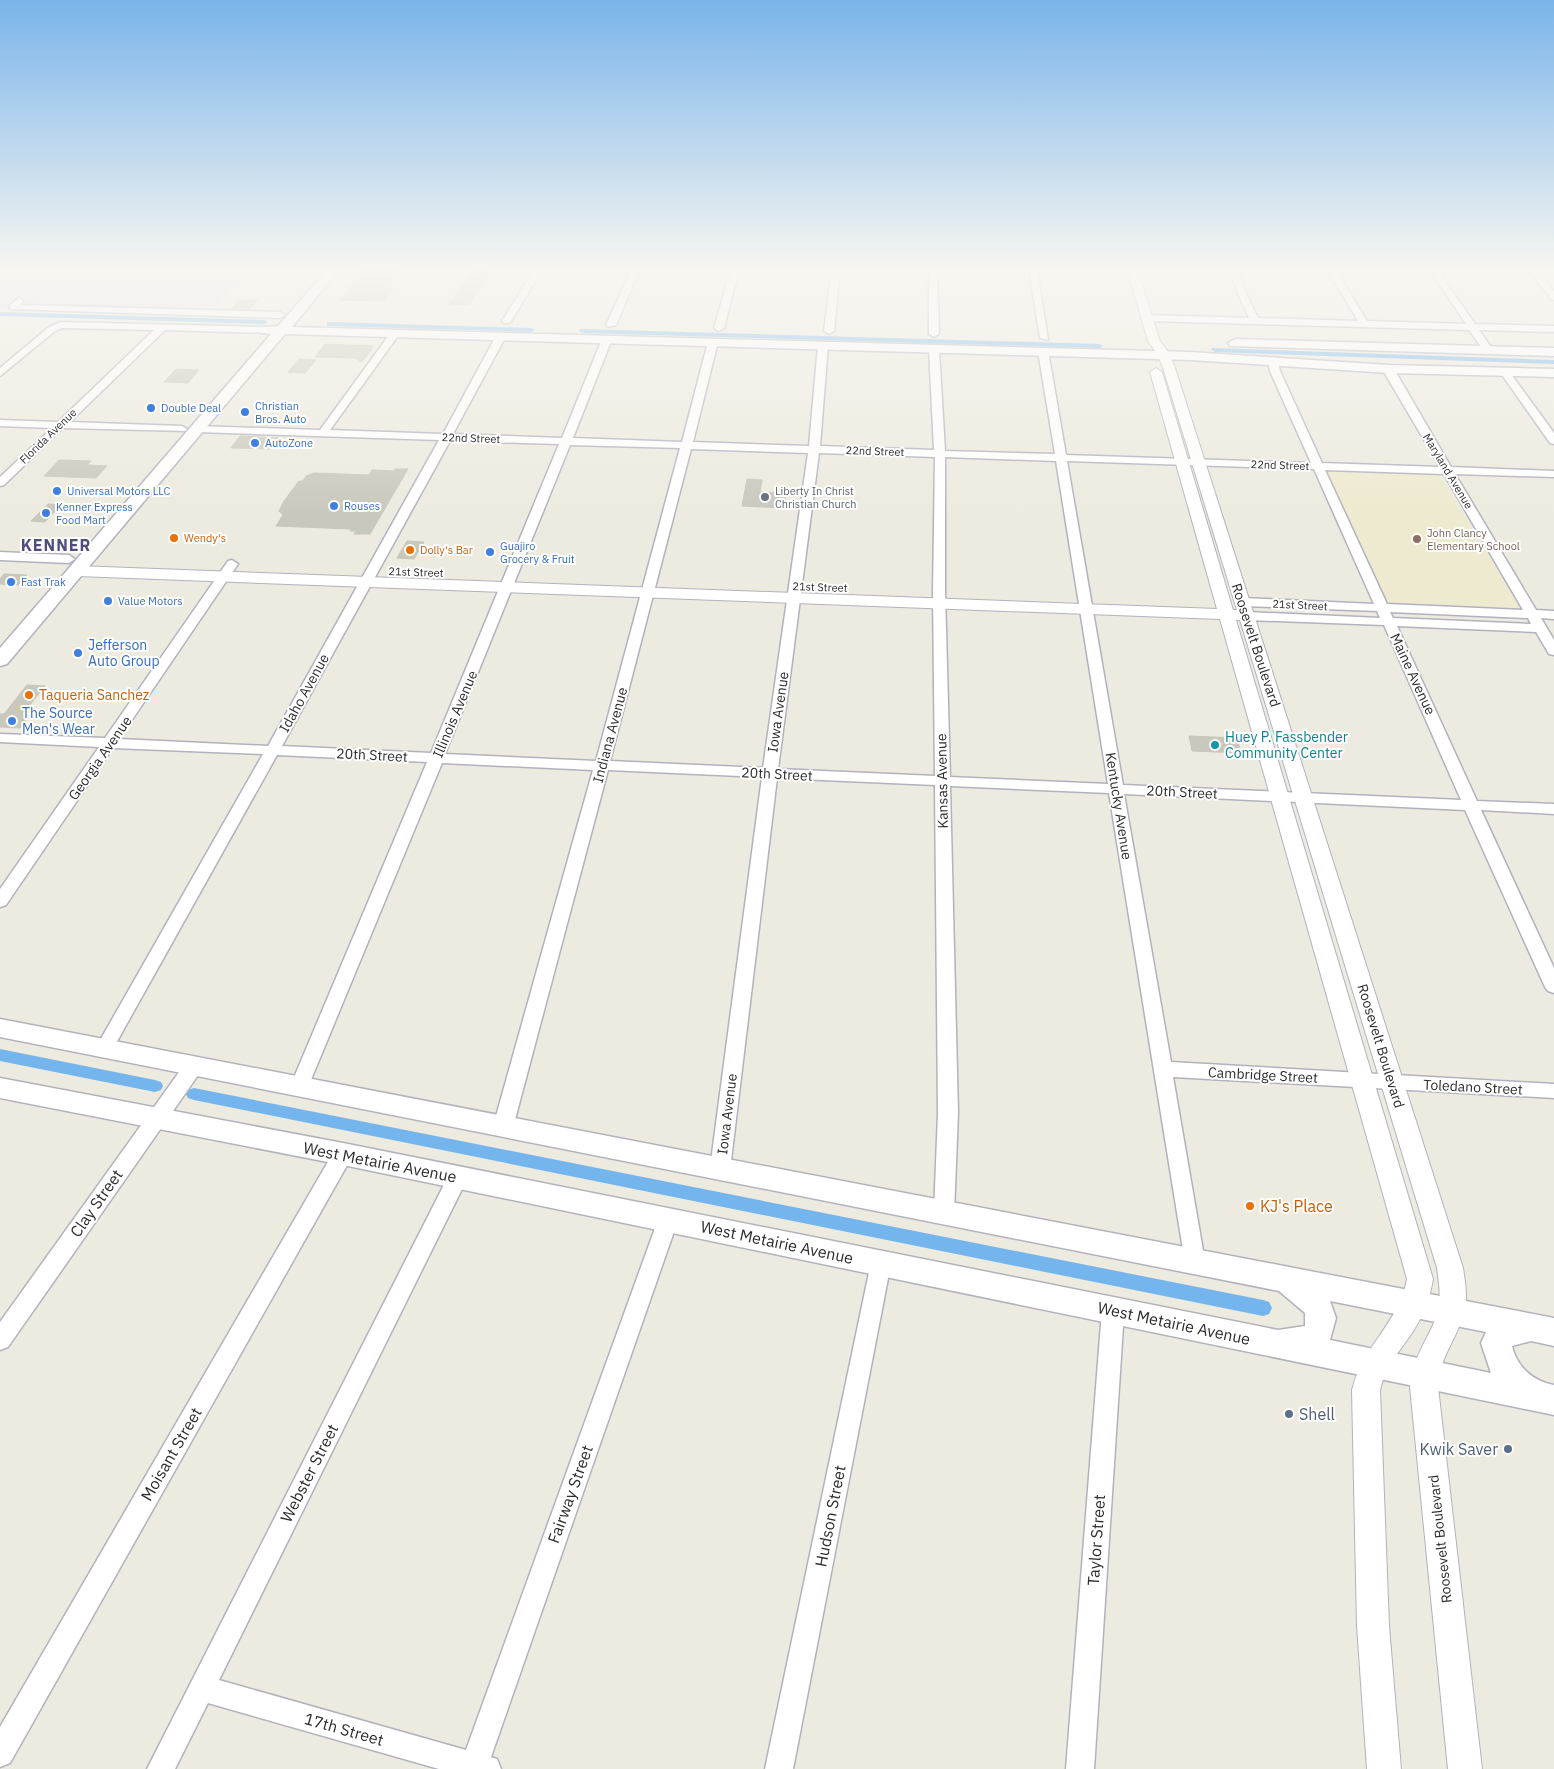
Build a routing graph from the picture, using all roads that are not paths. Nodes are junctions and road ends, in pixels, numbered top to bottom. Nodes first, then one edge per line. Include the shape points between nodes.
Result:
1 (24, 352) edge
2 (136, 352) edge
3 (256, 352) edge
4 (382, 352) edge
5 (498, 352) edge
6 (602, 352) edge
7 (711, 352) edge
8 (822, 352) edge
9 (935, 352) edge
10 (1045, 352) edge
11 (1088, 352) edge
12 (1112, 352) edge
13 (1157, 352) edge
14 (1188, 352) edge
15 (1213, 352) edge
16 (1539, 352) edge
17 (1554, 352) edge
18 (1096, 353) junction
19 (1158, 355) junction
20 (1273, 360) junction
21 (1389, 368) junction
22 (0, 372) edge
23 (1505, 372) junction
24 (1554, 373) edge
25 (0, 423) edge
26 (60, 424) junction
27 (188, 433) junction
28 (323, 434) junction
29 (445, 438) junction
30 (566, 441) junction
31 (1554, 441) edge
32 (687, 445) junction
33 (814, 449) junction
34 (940, 453) junction
35 (1063, 458) junction
36 (1182, 462) junction
37 (1198, 462) junction
38 (1319, 466) junction
39 (1447, 470) junction
40 (1554, 474) edge
41 (0, 483) edge
42 (0, 556) edge
43 (77, 563) junction
44 (228, 570) junction
45 (370, 576) junction
46 (509, 582) junction
47 (650, 587) junction
48 (793, 593) junction
49 (940, 598) junction
50 (1087, 603) junction
51 (1235, 609) junction
52 (1532, 614) junction
53 (1385, 615) junction
54 (1554, 615) edge
55 (1540, 628) junction
56 (0, 638) edge
57 (1554, 651) edge
58 (0, 660) edge
59 (0, 738) edge
60 (111, 742) junction
61 (273, 750) junction
62 (436, 758) junction
63 (602, 766) junction
64 (770, 773) junction
65 (942, 782) junction
66 (1116, 789) junction
67 (1280, 797) junction
68 (1304, 798) junction
69 (1470, 805) junction
70 (1554, 808) edge
71 (0, 901) edge
72 (1554, 987) edge
73 (0, 1028) edge
74 (104, 1049) junction
75 (194, 1066) junction
76 (1164, 1069) junction
77 (1362, 1081) junction
78 (1392, 1082) junction
79 (299, 1087) junction
80 (0, 1088) edge
81 (1554, 1091) edge
82 (156, 1118) junction
83 (503, 1127) junction
84 (343, 1154) junction
85 (720, 1169) junction
86 (458, 1177) junction
87 (944, 1213) junction
88 (668, 1220) junction
89 (1190, 1229) joint
90 (1195, 1262) junction
91 (881, 1264) junction
92 (1274, 1277) junction
93 (1415, 1305) junction
94 (1113, 1311) junction
95 (1451, 1312) junction
96 (1544, 1330) edge
97 (3, 1332) edge
98 (1262, 1341) junction
99 (1376, 1364) junction
100 (1424, 1374) junction
101 (1545, 1399) edge
102 (201, 1688) junction
103 (0, 1753) edge
104 (478, 1768) edge
105 (161, 1769) edge
106 (779, 1769) edge
107 (1080, 1769) edge
108 (1384, 1769) edge
109 (1465, 1769) edge

1 - 22 street
2 - 26 street, Florida Avenue
3 - 27 main road
4 - 28 street
5 - 29 street, Idaho Avenue
6 - 30 street, Illinois Avenue
7 - 32 street, Indiana Avenue
8 - 33 street, Iowa Avenue
9 - 34 street, Kansas Avenue
10 - 35 street, Kentucky Avenue
11 - 18 main road
12 - 18 main road
13 - 19 street, Roosevelt Boulevard
14 - 19 main road
15 - 20 main road
16 - 17 main road
18 - 19 main road
19 - 36 street, Roosevelt Boulevard
19 - 37 street, Roosevelt Boulevard
20 - 21 main road
20 - 38 street, Maine Avenue via 1275,371
21 - 23 main road
21 - 39 street, Maryland Avenue
23 - 24 main road
23 - 31 street
25 - 26 street, 22nd Street
26 - 27 street, 22nd Street
26 - 41 street, Florida Avenue
27 - 28 street, 22nd Street
27 - 43 main road
27 - 43 main road via 85,541 71,568
28 - 29 street, 22nd Street
29 - 30 street, 22nd Street
29 - 45 street, Idaho Avenue
30 - 32 street, 22nd Street
30 - 46 street, Illinois Avenue
32 - 33 street, 22nd Street
32 - 47 street, Indiana Avenue
33 - 34 street, 22nd Street
33 - 48 street, Iowa Avenue
34 - 35 street, 22nd Street
34 - 49 street, Kansas Avenue
35 - 36 street, 22nd Street
35 - 50 street, Kentucky Avenue
36 - 37 street, 22nd Street
36 - 51 street, Roosevelt Boulevard
37 - 38 street, 22nd Street
37 - 51 street, Roosevelt Boulevard
38 - 39 street, 22nd Street
38 - 53 street, Maine Avenue
39 - 40 street, 22nd Street
39 - 52 street, Maryland Avenue
42 - 43 street, 21st Street
43 - 44 street, 21st Street
43 - 56 main road
43 - 58 main road
44 - 45 street, 21st Street
44 - 60 street, Georgia Avenue
45 - 46 street, 21st Street
45 - 61 street, Idaho Avenue
46 - 47 street, 21st Street
46 - 62 street, Illinois Avenue
47 - 48 street, 21st Street
47 - 63 street, Indiana Avenue
48 - 49 street, 21st Street
48 - 64 street, Iowa Avenue
49 - 50 street, 21st Street
49 - 65 street, Kansas Avenue
50 - 51 street, 21st Street
50 - 66 street, Kentucky Avenue
51 - 53 street, 21st Street
51 - 67 street, Roosevelt Boulevard
51 - 68 street, Roosevelt Boulevard
52 - 53 street, 21st Street
52 - 54 street, 21st Street
52 - 55 street, Maryland Avenue
53 - 55 street, 21st Street
53 - 69 street, Maine Avenue
55 - 57 street, Maryland Avenue
59 - 60 street, 20th Street
60 - 61 street, 20th Street
60 - 71 street, Georgia Avenue
61 - 62 street, 20th Street
61 - 74 street, Idaho Avenue
62 - 63 street, 20th Street
62 - 79 street, Illinois Avenue
63 - 64 street, 20th Street
63 - 83 street, Indiana Avenue
64 - 65 street, 20th Street
64 - 85 street, Iowa Avenue
65 - 66 street, 20th Street
65 - 87 street, Kansas Avenue via 948,1113
66 - 67 street, 20th Street
66 - 76 street, Kentucky Avenue
67 - 68 street, 20th Street
67 - 77 street, Roosevelt Boulevard
68 - 69 street, 20th Street
68 - 78 street, Roosevelt Boulevard
69 - 70 street, 20th Street
69 - 72 street, Maine Avenue
73 - 74 main road
74 - 75 main road
75 - 79 main road
75 - 82 street, Clay Street
76 - 77 street, Cambridge Street
76 - 89 street, Kentucky Avenue
77 - 78 street, Toledano Street
77 - 93 street, Roosevelt Boulevard via 1418,1268 1420,1286
78 - 81 street, Toledano Street
78 - 95 street, Roosevelt Boulevard via 1450,1268
79 - 83 main road
80 - 82 main road, West Metairie Avenue
82 - 84 main road, West Metairie Avenue
82 - 97 street, Clay Street
83 - 85 main road
84 - 86 main road, West Metairie Avenue
84 - 103 street, Moisant Street
85 - 87 main road
86 - 88 main road, West Metairie Avenue
86 - 102 street, Webster Street
87 - 90 main road
88 - 91 main road, West Metairie Avenue
88 - 104 street, Fairway Street
89 - 90 street, Kentucky Avenue
90 - 92 main road
91 - 94 main road, West Metairie Avenue
91 - 106 street, Hudson Street
92 - 93 main road
92 - 98 main road via 1314,1299 1322,1314 1322,1325 1317,1335 1302,1341
93 - 95 main road
93 - 99 street, Roosevelt Boulevard
94 - 98 main road, West Metairie Avenue
94 - 107 street, Taylor Street
95 - 96 main road
95 - 100 street, Roosevelt Boulevard
96 - 101 main road via 1505,1332 1496,1343 1499,1362 1510,1379
98 - 99 main road, West Metairie Avenue
99 - 100 main road, West Metairie Avenue
99 - 108 street, Roosevelt Boulevard via 1367,1381 1366,1407 1373,1626
100 - 101 main road, West Metairie Avenue
100 - 109 street, Roosevelt Boulevard
102 - 104 street, 17th Street
102 - 105 street, Webster Street

